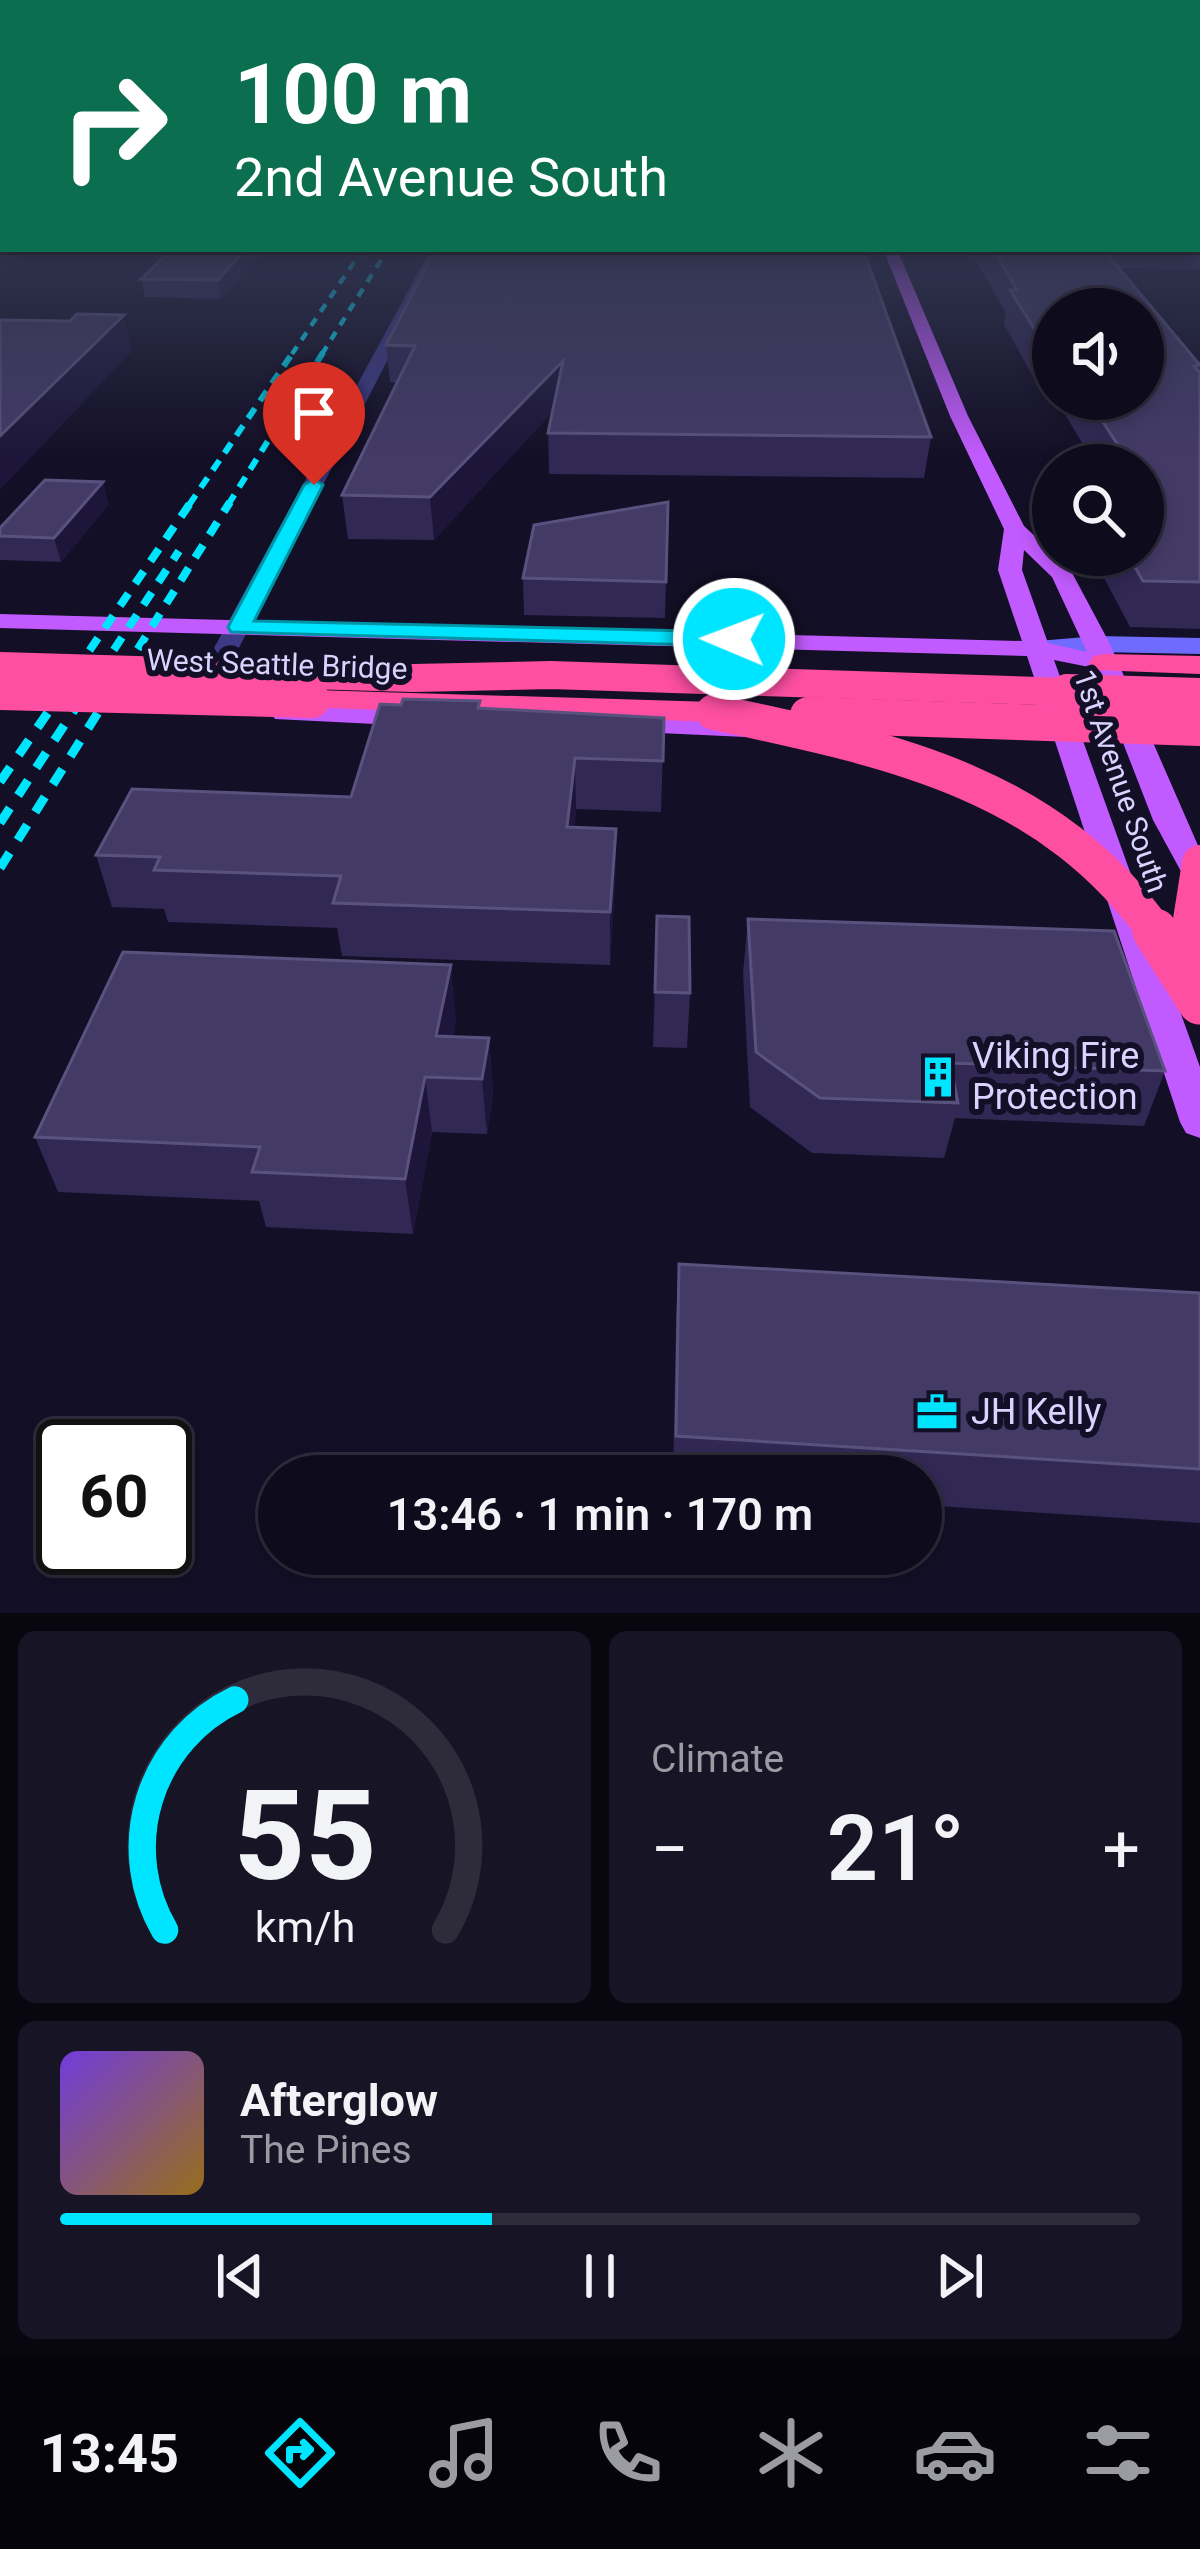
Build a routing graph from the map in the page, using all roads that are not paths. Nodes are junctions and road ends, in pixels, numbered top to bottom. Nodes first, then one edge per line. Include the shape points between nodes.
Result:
1 (407, 307) edge
2 (914, 307) edge
3 (1015, 529) junction
4 (0, 621) edge
5 (239, 627) junction
6 (1200, 646) edge
7 (1038, 649) junction
8 (0, 650) edge
9 (1101, 653) junction
10 (1200, 665) edge
11 (0, 666) edge
12 (551, 675) junction
13 (0, 692) edge
14 (1200, 695) edge
15 (0, 705) edge
16 (193, 710) junction
17 (714, 712) junction
18 (1200, 728) edge
19 (1070, 739) junction
20 (1136, 741) junction
21 (1200, 743) edge
22 (1200, 863) edge
23 (1200, 879) edge
24 (1200, 958) edge
25 (1200, 1002) edge
26 (1200, 1122) edge

1 - 5 street
2 - 3 main road, 1st Avenue South
3 - 7 main road, 1st Avenue South via 1010,570
3 - 9 main road, 1st Avenue South via 1062,574
4 - 5 main road
5 - 7 main road
5 - 16 street
6 - 9 main road
7 - 9 main road
7 - 19 main road, 1st Avenue South
8 - 12 highway, bridge via 420,663
9 - 10 highway
9 - 20 main road, 1st Avenue South
11 - 12 highway, West Seattle Bridge, bridge
12 - 14 highway, West Seattle Bridge, bridge
13 - 17 highway, West Seattle Bridge, bridge
15 - 16 main road
16 - 19 main road
17 - 18 highway, West Seattle Bridge, bridge
17 - 25 highway, bridge via 920,760 1032,810 1137,903
19 - 20 main road
19 - 26 main road, 1st Avenue South
20 - 21 main road
20 - 23 main road, 1st Avenue South
22 - 24 highway, bridge via 1192,920

